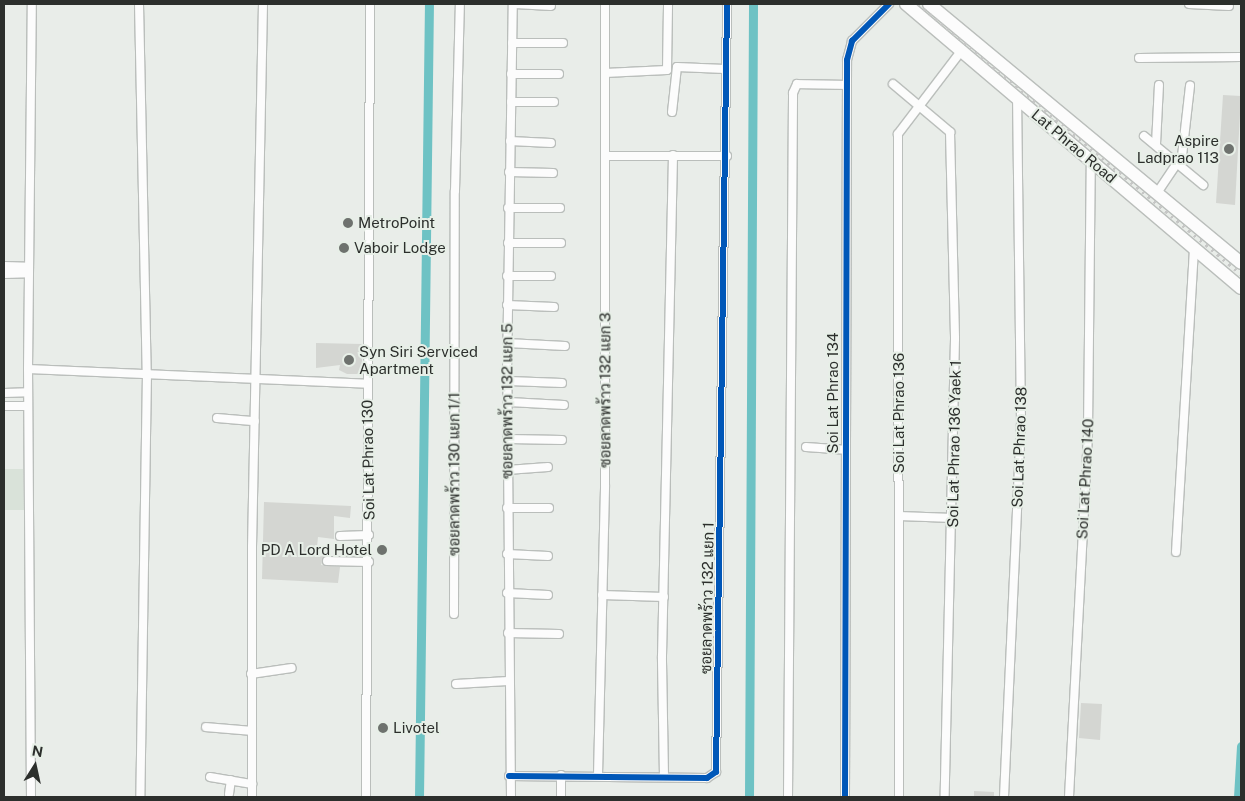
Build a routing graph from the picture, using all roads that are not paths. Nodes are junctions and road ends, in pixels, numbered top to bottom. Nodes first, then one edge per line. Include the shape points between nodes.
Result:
1 (32, 4) edge
2 (139, 4) edge
3 (263, 4) edge
4 (370, 4) edge
5 (460, 4) edge
6 (514, 4) edge
7 (605, 4) edge
8 (668, 4) edge
9 (727, 4) edge
10 (888, 4) edge
11 (906, 4) edge
12 (929, 4) edge
13 (1190, 4) edge
14 (551, 6) dead end
15 (1230, 6) dead end
16 (562, 42) dead end
17 (512, 43) junction
18 (962, 50) junction
19 (1241, 57) edge
20 (1139, 58) dead end
21 (725, 68) junction
22 (605, 73) junction
23 (511, 74) junction
24 (559, 74) dead end
25 (893, 84) dead end
26 (846, 85) junction
27 (1159, 85) dead end
28 (1190, 86) dead end
29 (1017, 97) junction
30 (511, 102) junction
31 (554, 102) dead end
32 (918, 104) junction
33 (672, 112) dead end
34 (1144, 136) dead end
35 (510, 141) junction
36 (551, 143) dead end
37 (1156, 144) junction
38 (673, 155) junction
39 (605, 156) junction
40 (727, 156) junction
41 (1090, 160) junction
42 (1180, 164) junction
43 (510, 172) junction
44 (552, 173) dead end
45 (1203, 185) dead end
46 (1157, 193) junction
47 (508, 208) junction
48 (560, 208) dead end
49 (508, 243) junction
50 (561, 243) dead end
51 (1194, 248) junction
52 (1241, 263) edge
53 (4, 266) edge
54 (29, 270) junction
55 (4, 274) edge
56 (507, 276) junction
57 (551, 276) dead end
58 (1241, 288) edge
59 (507, 306) junction
60 (554, 307) dead end
61 (507, 343) junction
62 (565, 346) dead end
63 (28, 369) junction
64 (146, 373) junction
65 (256, 377) junction
66 (507, 381) junction
67 (562, 383) dead end
68 (368, 384) junction
69 (28, 392) junction
70 (4, 393) edge
71 (507, 402) junction
72 (564, 405) dead end
73 (4, 406) edge
74 (28, 406) junction
75 (217, 418) dead end
76 (255, 421) junction
77 (507, 439) junction
78 (562, 440) dead end
79 (806, 447) dead end
80 (845, 450) junction
81 (548, 467) dead end
82 (507, 470) junction
83 (507, 508) junction
84 (550, 508) dead end
85 (899, 516) junction
86 (953, 518) junction
87 (369, 535) junction
88 (340, 536) dead end
89 (1176, 552) dead end
90 (507, 554) junction
91 (548, 556) dead end
92 (327, 561) dead end
93 (369, 562) junction
94 (507, 593) junction
95 (548, 594) dead end
96 (602, 595) junction
97 (664, 597) junction
98 (454, 614) dead end
99 (508, 633) junction
100 (559, 634) dead end
101 (292, 668) dead end
102 (252, 674) junction
103 (508, 681) junction
104 (456, 684) dead end
105 (206, 727) dead end
106 (252, 731) junction
107 (561, 775) junction
108 (598, 775) junction
109 (509, 776) junction
110 (664, 776) junction
111 (210, 777) dead end
112 (231, 780) junction
113 (252, 784) junction
114 (229, 794) dead end
115 (31, 797) edge
116 (140, 797) edge
117 (252, 797) edge
118 (366, 797) edge
119 (511, 797) edge
120 (561, 797) edge
121 (788, 797) edge
122 (844, 797) edge
123 (899, 797) edge
124 (945, 797) edge
125 (1004, 797) edge
126 (1069, 797) edge

1 - 54 street
2 - 64 street
3 - 65 street
4 - 68 street, Soi Lat Phrao 130 via 371,334
5 - 98 street, ซอยลาดพร้าว 130 แยก 1/1 via 455,201
6 - 14 street
6 - 17 street, ซอยลาดพร้าว 132 แยก 5
7 - 22 street, ซอยลาดพร้าว 132 แยก 3
8 - 22 street via 667,70
9 - 21 street, ซอยลาดพร้าว 132 แยก 1
10 - 26 street, Soi Lat Phrao 134 via 852,41
11 - 18 main road, Lat Phrao Road
12 - 46 main road, Lat Phrao Road
13 - 15 street
16 - 17 street
17 - 23 street, ซอยลาดพร้าว 132 แยก 5
18 - 29 main road, Lat Phrao Road
18 - 32 street, Soi Lat Phrao 136
19 - 20 street
21 - 33 street via 677,67
21 - 40 street, ซอยลาดพร้าว 132 แยก 1
22 - 39 street, ซอยลาดพร้าว 132 แยก 3
23 - 24 street
23 - 30 street, ซอยลาดพร้าว 132 แยก 5
25 - 32 street, Soi Lat Phrao 136 Yaek 1
26 - 80 street, Soi Lat Phrao 134
26 - 121 street via 797,84 792,93
27 - 37 street
28 - 42 street
29 - 41 main road, Lat Phrao Road
29 - 125 street, Soi Lat Phrao 138 via 1021,421
30 - 31 street
30 - 35 street, ซอยลาดพร้าว 132 แยก 5
32 - 85 street, Soi Lat Phrao 136 via 898,134
32 - 86 street, Soi Lat Phrao 136 Yaek 1 via 950,132 955,338
34 - 37 street
35 - 36 street
35 - 43 street, ซอยลาดพร้าว 132 แยก 5
37 - 42 street
38 - 39 street
38 - 40 street
38 - 97 street
39 - 96 street, ซอยลาดพร้าว 132 แยก 3
40 - 110 street, ซอยลาดพร้าว 132 แยก 1 via 716,772 707,778
41 - 51 main road, Lat Phrao Road
41 - 126 street, Soi Lat Phrao 140 via 1088,430
42 - 45 street
42 - 46 street
43 - 44 street
43 - 47 street, ซอยลาดพร้าว 132 แยก 5
46 - 52 main road, Lat Phrao Road
47 - 48 street
47 - 49 street, ซอยลาดพร้าว 132 แยก 5
49 - 50 street
49 - 56 street, ซอยลาดพร้าว 132 แยก 5
51 - 58 main road, Lat Phrao Road
51 - 89 street
53 - 54 street
54 - 55 street
54 - 63 street
56 - 57 street
56 - 59 street, ซอยลาดพร้าว 132 แยก 5
59 - 60 street
59 - 61 street, ซอยลาดพร้าว 132 แยก 5
61 - 62 street
61 - 66 street, ซอยลาดพร้าว 132 แยก 5
63 - 64 street
63 - 69 street
64 - 65 street
64 - 116 street
65 - 68 street
65 - 76 street
66 - 67 street
66 - 71 street, ซอยลาดพร้าว 132 แยก 5
68 - 87 street, Soi Lat Phrao 130
69 - 70 street
69 - 74 street
71 - 72 street
71 - 77 street, ซอยลาดพร้าว 132 แยก 5
73 - 74 street
74 - 115 street
75 - 76 street
76 - 102 street
77 - 78 street
77 - 82 street, ซอยลาดพร้าว 132 แยก 5
79 - 80 street
80 - 122 street, Soi Lat Phrao 134
81 - 82 street
82 - 83 street, ซอยลาดพร้าว 132 แยก 5
83 - 84 street
83 - 90 street, ซอยลาดพร้าว 132 แยก 5
85 - 86 street
85 - 123 street, Soi Lat Phrao 136
86 - 124 street, Soi Lat Phrao 136 Yaek 1
87 - 88 street
87 - 93 street, Soi Lat Phrao 130
90 - 91 street
90 - 94 street, ซอยลาดพร้าว 132 แยก 5
92 - 93 street
93 - 118 street, Soi Lat Phrao 130
94 - 95 street
94 - 99 street, ซอยลาดพร้าว 132 แยก 5
96 - 97 street
96 - 108 street, ซอยลาดพร้าว 132 แยก 3
97 - 110 street
99 - 100 street
99 - 103 street, ซอยลาดพร้าว 132 แยก 5
101 - 102 street
102 - 106 street
103 - 104 street
103 - 109 street, ซอยลาดพร้าว 132 แยก 5
105 - 106 street
106 - 113 street
107 - 108 street
107 - 109 street
107 - 120 street
108 - 110 street
109 - 119 street, ซอยลาดพร้าว 132 แยก 5
111 - 112 street
112 - 113 street
112 - 114 street
113 - 117 street

